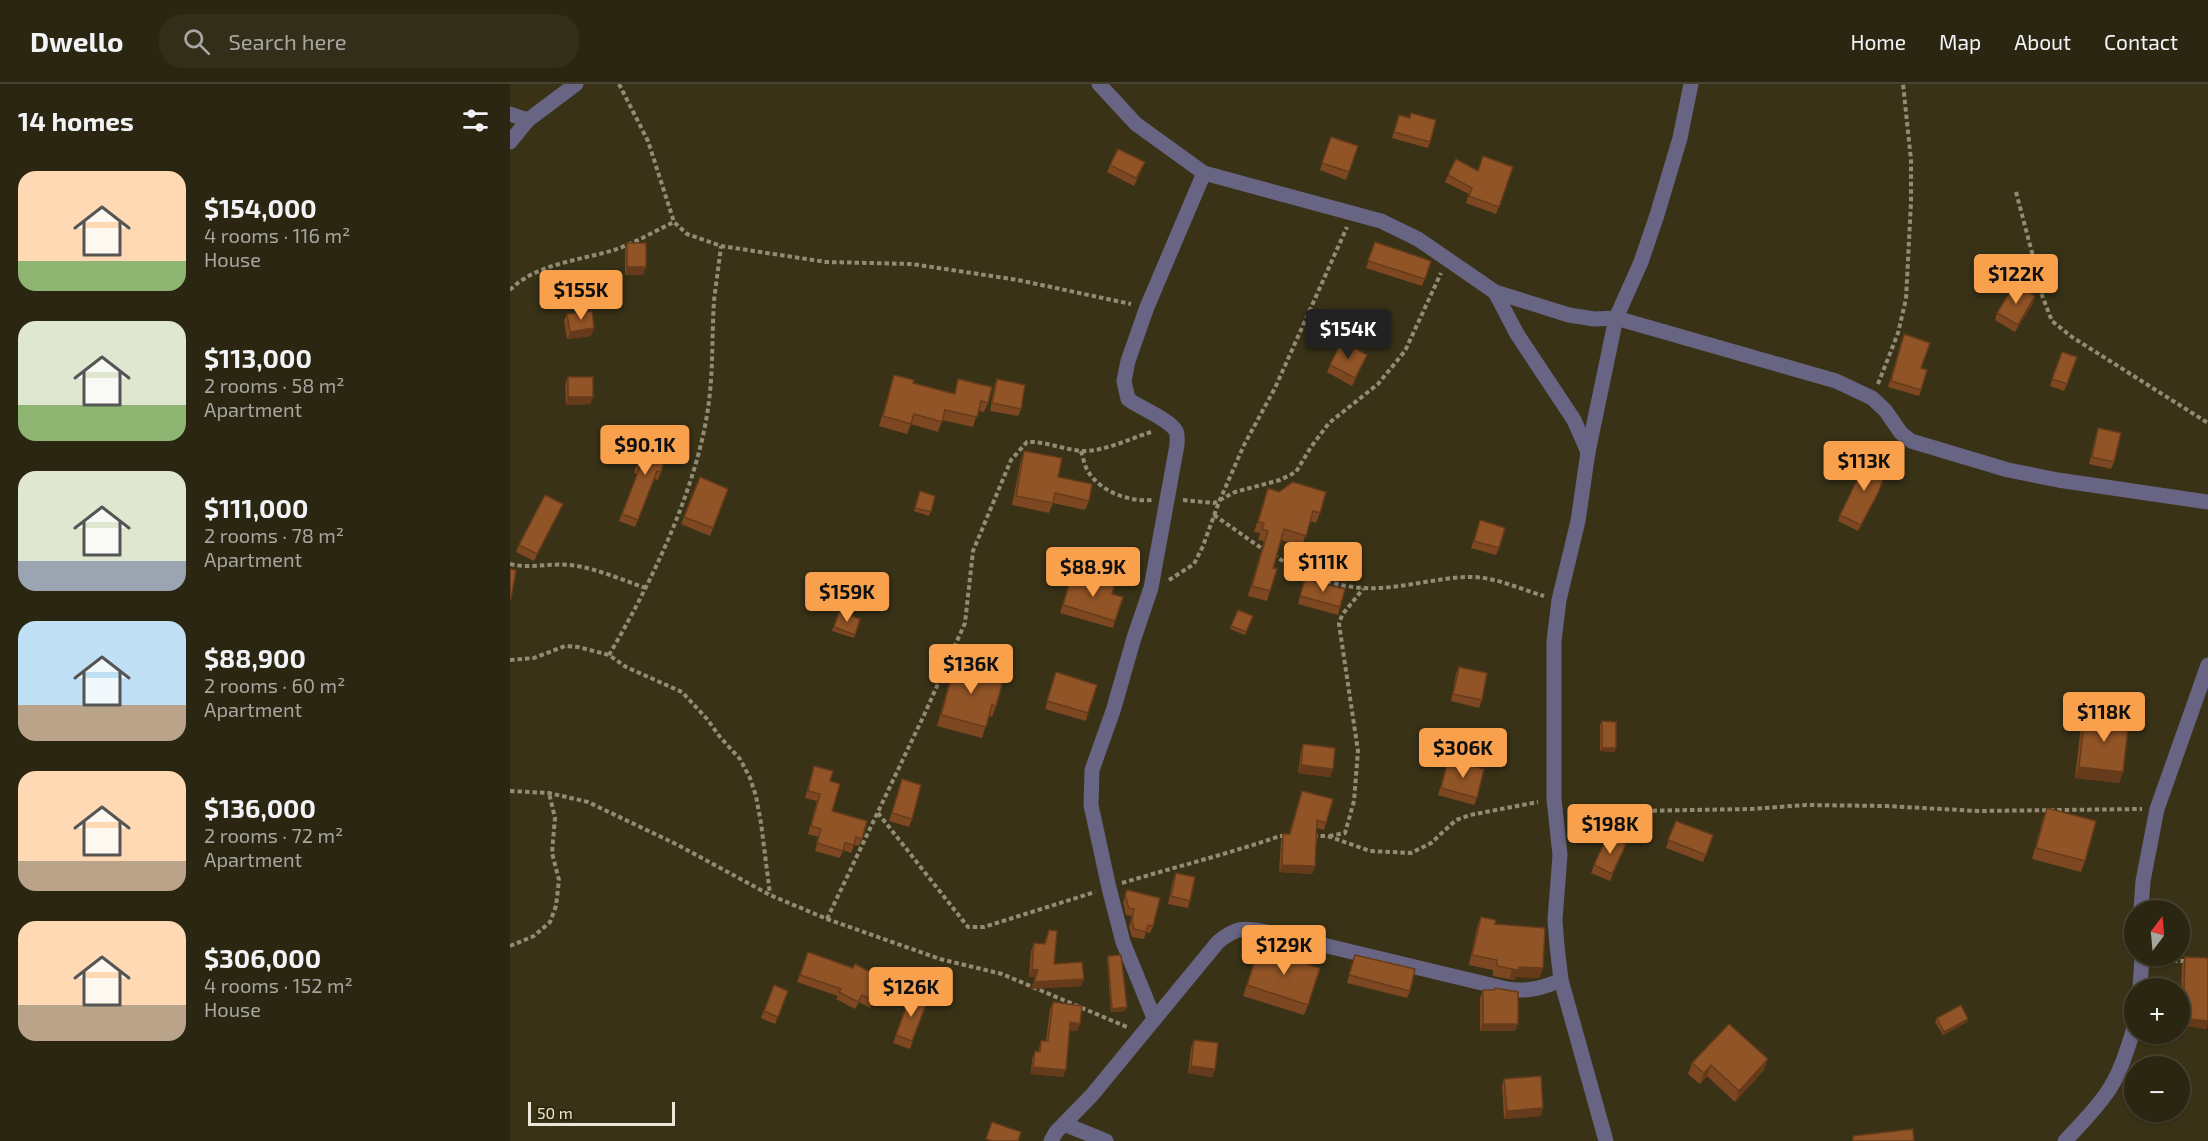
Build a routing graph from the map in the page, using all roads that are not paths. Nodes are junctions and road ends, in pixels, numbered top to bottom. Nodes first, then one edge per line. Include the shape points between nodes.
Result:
1 (576, 84) edge
2 (1099, 84) edge
3 (1690, 84) edge
4 (510, 114) edge
5 (528, 120) junction
6 (510, 142) edge
7 (1204, 173) junction
8 (1495, 292) junction
9 (1616, 318) junction
10 (1588, 452) junction
11 (2208, 502) edge
12 (2208, 665) edge
13 (2142, 900) edge
14 (1561, 980) junction
15 (1154, 1018) junction
16 (2129, 1044) edge
17 (1064, 1124) junction
18 (1051, 1141) edge
19 (1107, 1141) edge
20 (1606, 1141) edge
21 (2066, 1141) edge

1 - 5 street
2 - 7 street via 1136,124
3 - 9 street via 1680,138 1657,216
4 - 5 street
5 - 6 street
7 - 8 street via 1381,221
7 - 15 street via 1147,307 1124,381 1128,399 1171,424 1177,433 1177,445 1151,588 1092,770 1091,805 1108,888
8 - 9 street via 1569,315
8 - 10 street via 1517,334 1574,420
9 - 10 street
9 - 11 street via 1836,381 1872,398 1911,441 2008,470
10 - 14 street via 1554,641 1555,806 1560,855 1555,920
12 - 13 street via 2157,809
14 - 15 street via 1539,989 1519,991 1244,929 1232,931 1218,942
14 - 20 street
15 - 17 street
16 - 21 street via 2108,1092
17 - 18 street
17 - 19 street

